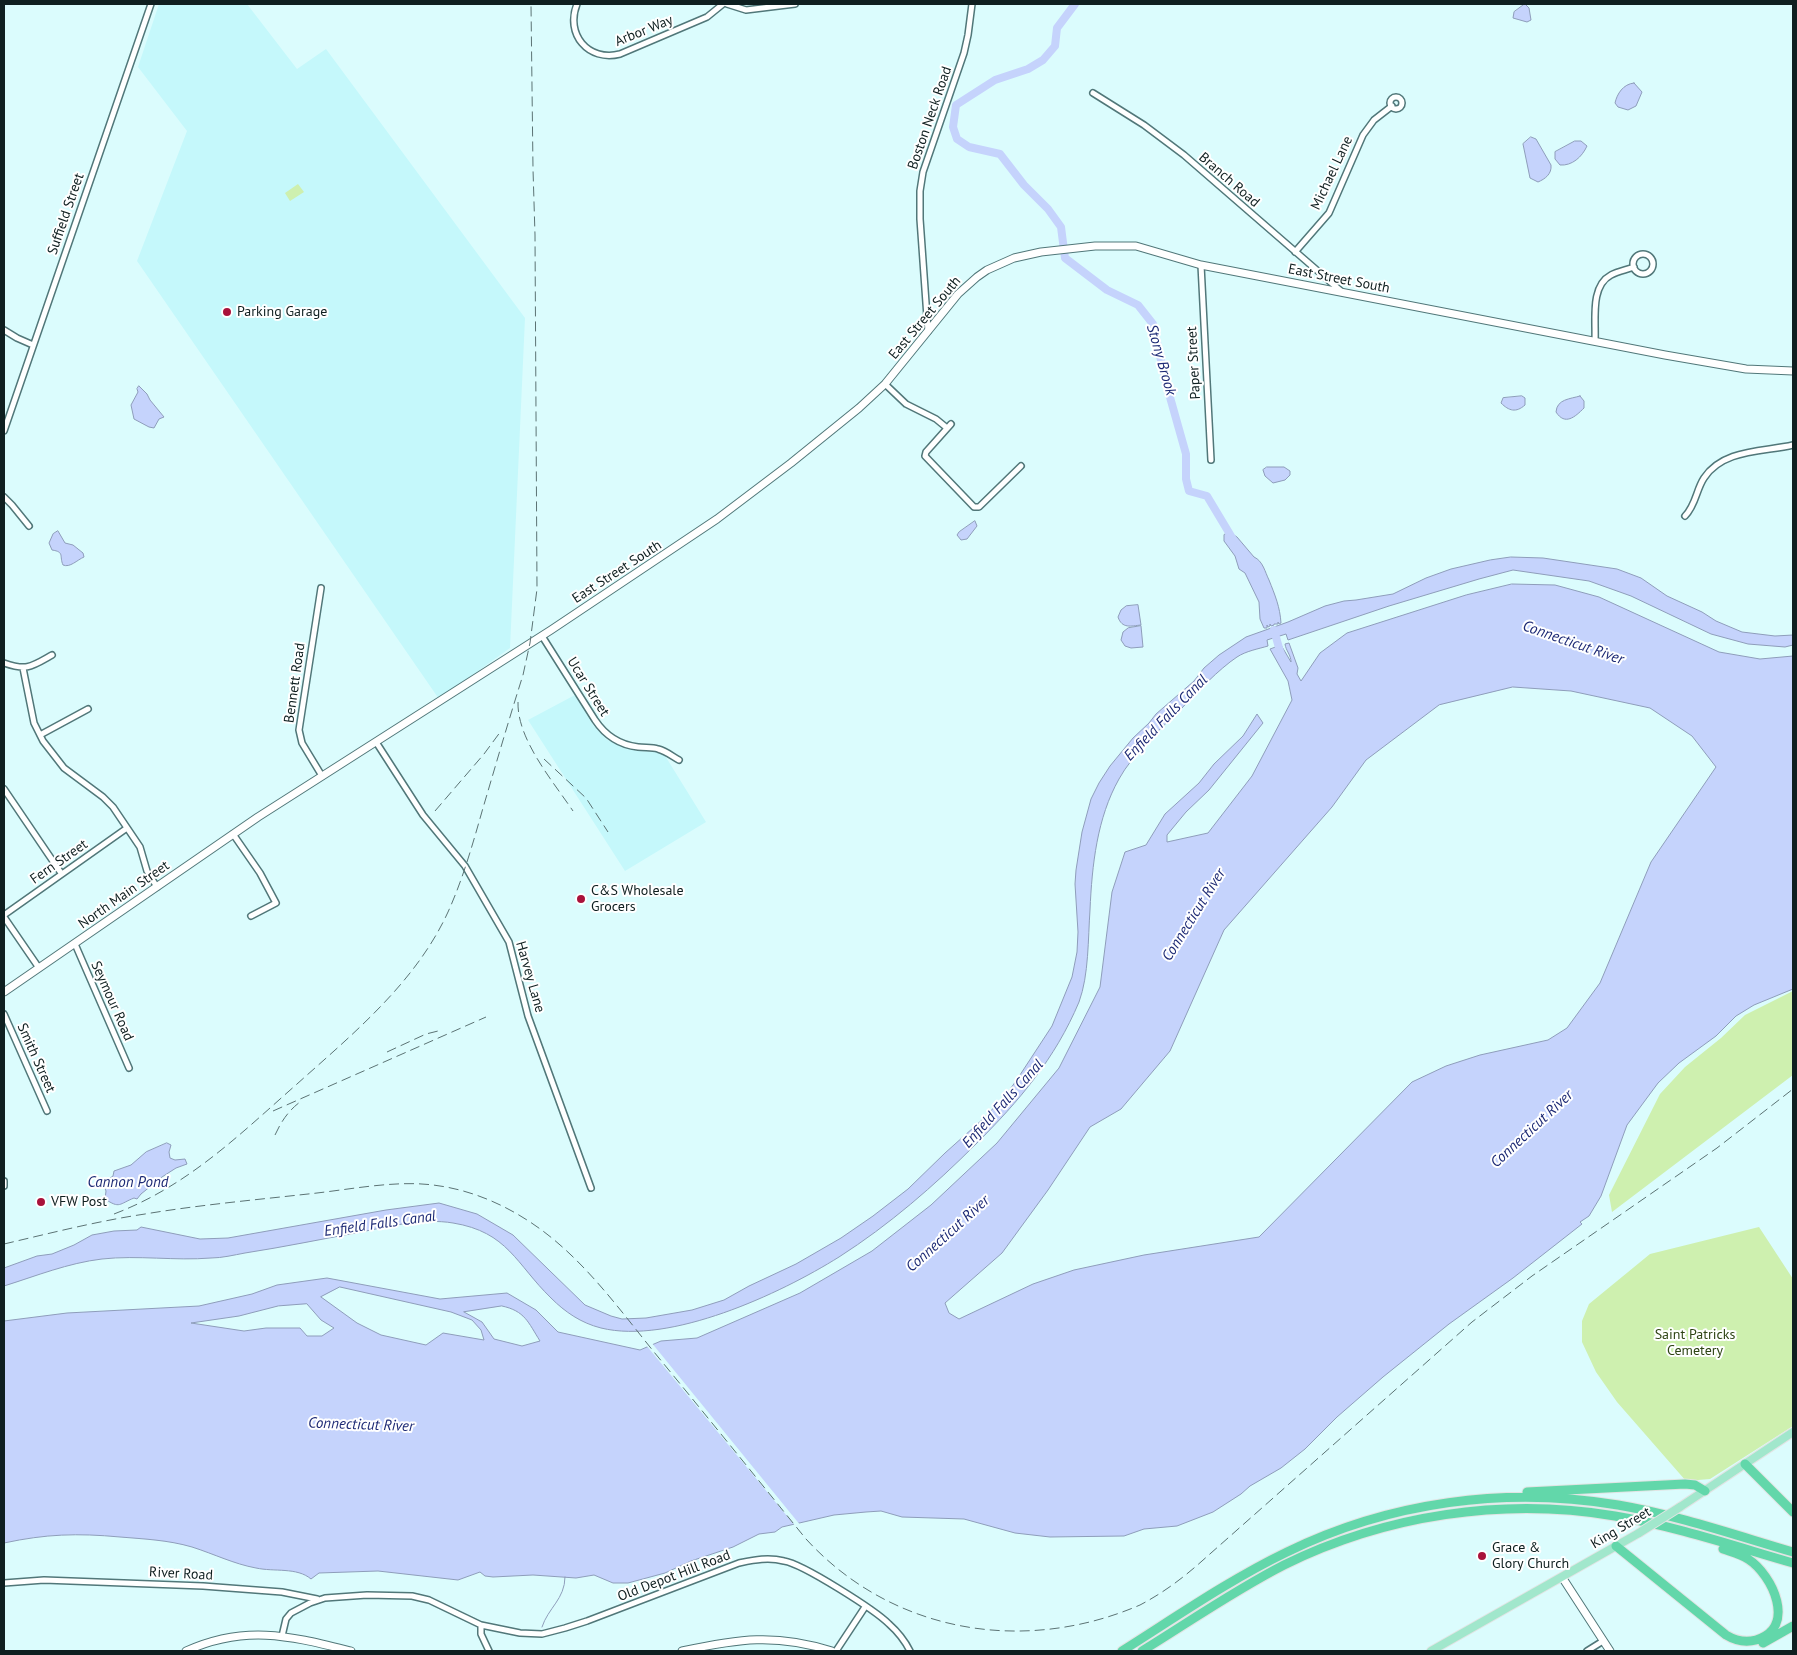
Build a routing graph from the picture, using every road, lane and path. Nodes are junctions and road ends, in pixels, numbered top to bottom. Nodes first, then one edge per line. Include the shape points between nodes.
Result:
1 (151, 4) edge
2 (577, 4) edge
3 (723, 4) edge
4 (727, 4) edge
5 (796, 4) edge
6 (972, 4) edge
7 (1093, 93) dead end
8 (1392, 106) dead end
9 (1295, 252) junction
10 (1201, 264) junction
11 (1634, 267) junction
12 (1344, 293) junction
13 (4, 330) edge
14 (928, 331) junction
15 (1595, 340) junction
16 (33, 345) junction
17 (1793, 371) edge
18 (885, 384) junction
19 (4, 431) edge
20 (1793, 445) edge
21 (1211, 460) dead end
22 (1022, 466) dead end
23 (4, 497) edge
24 (1685, 516) dead end
25 (28, 526) dead end
26 (321, 588) dead end
27 (542, 636) junction
28 (52, 655) dead end
29 (4, 663) edge
30 (23, 668) junction
31 (88, 709) dead end
32 (40, 735) junction
33 (376, 742) junction
34 (679, 760) dead end
35 (322, 776) junction
36 (4, 789) edge
37 (258, 817) joint
38 (127, 828) junction
39 (234, 834) junction
40 (61, 873) junction
41 (157, 887) junction
42 (4, 916) edge
43 (251, 916) dead end
44 (75, 944) junction
45 (39, 968) junction
46 (4, 992) edge
47 (4, 1014) edge
48 (129, 1068) dead end
49 (47, 1111) dead end
50 (4, 1181) edge
51 (4, 1186) edge
52 (591, 1188) dead end
53 (1793, 1432) edge
54 (1745, 1464) junction
55 (1705, 1491) junction
56 (1504, 1498) junction
57 (1793, 1512) edge
58 (1680, 1531) junction
59 (1616, 1546) junction
60 (1793, 1552) edge
61 (1793, 1563) edge
62 (1562, 1577) junction
63 (4, 1583) edge
64 (317, 1599) junction
65 (866, 1607) junction
66 (481, 1626) junction
67 (1793, 1626) edge
68 (282, 1636) junction
69 (1603, 1641) junction
70 (186, 1651) edge
71 (351, 1651) edge
72 (489, 1651) edge
73 (682, 1651) edge
74 (832, 1651) edge
75 (836, 1651) edge
76 (910, 1651) edge
77 (1122, 1651) edge
78 (1142, 1651) edge
79 (1431, 1651) edge
80 (1587, 1651) edge
81 (1610, 1651) edge

1 - 16 street, Suffield Street
2 - 3 street, Arbor Way via 573,24 580,41 592,51 612,56 707,18
4 - 5 street via 746,10
6 - 14 street, Boston Neck Road via 964,53 921,181 920,220
7 - 9 street, Branch Road via 1184,155
8 - 9 street, Michael Lane via 1362,135 1329,213
9 - 12 street, Branch Road
10 - 12 main road, East Street South
10 - 14 main road, East Street South via 1136,246 1095,246 1014,258 977,277 958,294
10 - 21 street, Paper Street
11 - 11 street via 1637,272 1646,274 1653,268 1653,262 1650,256 1641,254 1635,259
11 - 15 street via 1611,275 1600,285 1596,301
12 - 15 main road, East Street South
13 - 16 street
14 - 18 main road, East Street South
15 - 17 main road, East Street South via 1746,369
16 - 19 street, Suffield Street
18 - 22 street via 907,405 949,426 925,453 926,457 975,508
18 - 27 main road, East Street South via 791,463 717,519
20 - 24 street via 1738,455 1718,464 1703,480 1693,506
23 - 25 street
26 - 35 street, Bennett Road via 299,730 302,743
27 - 33 main road, East Street South
27 - 34 street, Ucar Street via 604,732 623,744 656,748
28 - 30 street
29 - 30 street
30 - 32 street via 34,722
31 - 32 street
32 - 38 street via 62,766 106,800
33 - 35 main road, East Street South
33 - 52 street, Harvey Lane via 420,810 465,866 509,942 528,1016
35 - 37 main road, East Street South
36 - 40 street
37 - 39 main road, North Main Street
38 - 40 street, Fern Street
38 - 41 street via 142,850 147,871
39 - 41 main road, North Main Street
39 - 43 street via 276,903
40 - 42 street, Fern Street
41 - 44 main road, North Main Street
42 - 45 street
44 - 45 main road, North Main Street
44 - 48 street, Seymour Road
45 - 46 main road, North Main Street
47 - 49 street, Smith Street
50 - 51 street
53 - 54 main road, King Street
54 - 55 main road, King Street
54 - 57 highway
55 - 56 highway via 1695,1485 1682,1484 1521,1492
55 - 59 main road, King Street, bridge
56 - 60 highway via 1561,1499 1620,1506
56 - 77 highway via 1409,1510 1321,1537 1251,1571
58 - 59 highway via 1745,1558 1764,1574 1775,1592 1778,1607 1776,1621 1768,1634 1748,1642 1729,1637
58 - 61 highway
58 - 78 highway via 1612,1515 1546,1509 1479,1510 1411,1521 1353,1537 1298,1559 1242,1589
59 - 62 main road, King Street
59 - 67 highway via 1619,1554 1630,1564 1731,1644 1756,1645
62 - 69 main road
62 - 79 main road, King Street
63 - 64 street, River Road via 44,1580 203,1586 282,1592
64 - 66 street, Old Depot Hill Road via 412,1596 444,1606
64 - 68 street, Old Depot Hill Road via 291,1613 284,1624
65 - 66 street, Old Depot Hill Road via 800,1567 764,1558 739,1563 542,1634
65 - 75 street
65 - 76 street, Old Depot Hill Road via 888,1623
66 - 72 street
68 - 70 main road via 260,1634 230,1638
68 - 71 main road
69 - 80 street
69 - 81 main road
73 - 74 main road via 756,1639 797,1642

